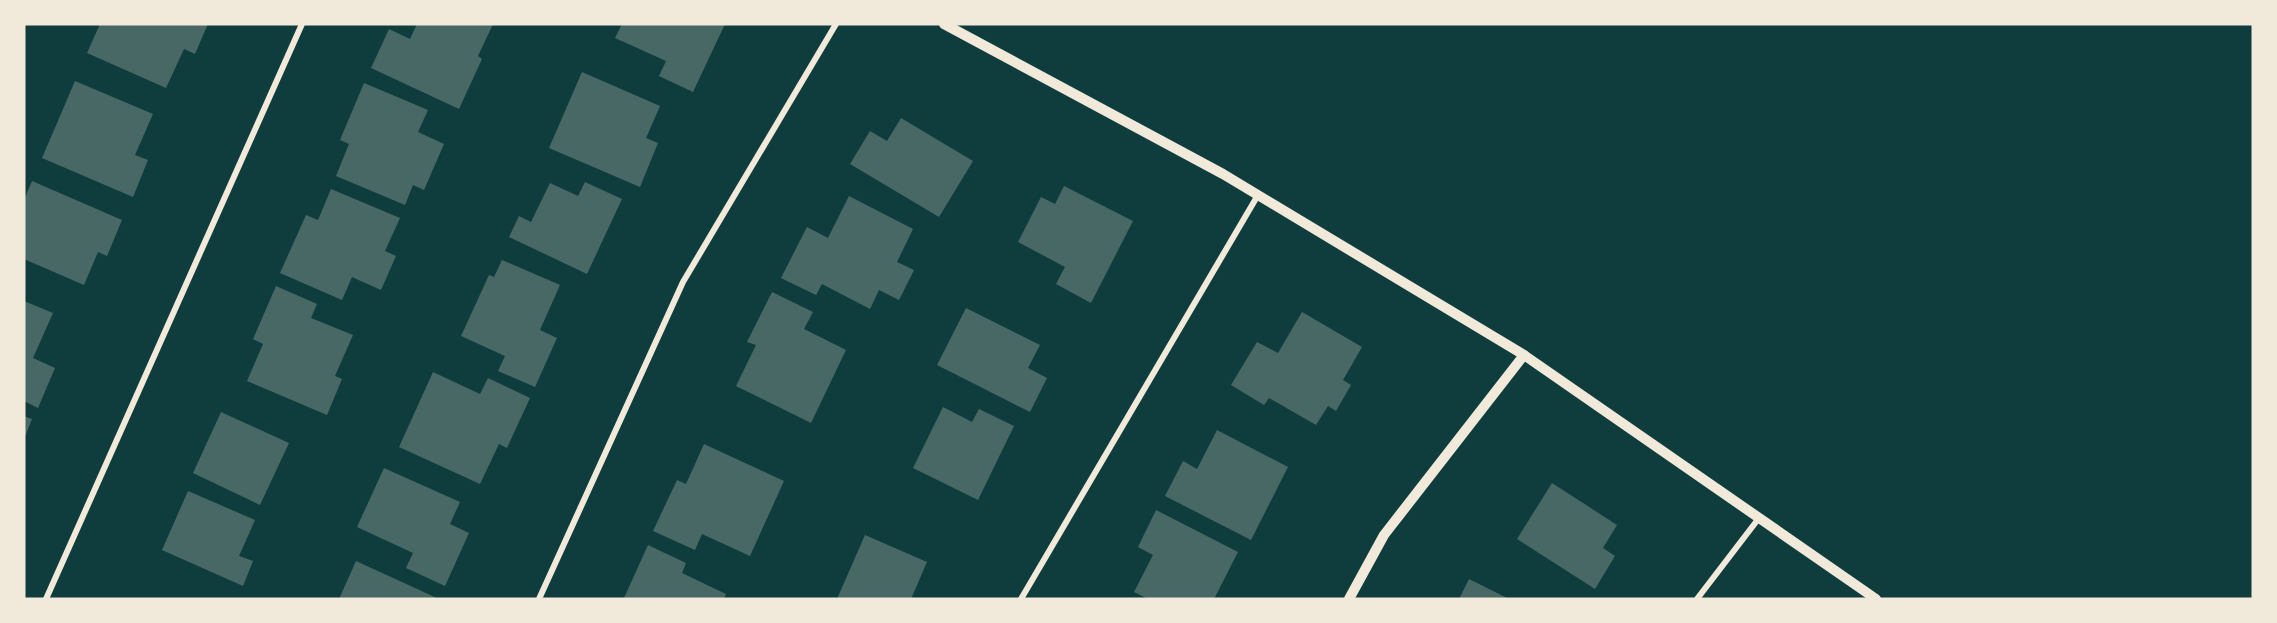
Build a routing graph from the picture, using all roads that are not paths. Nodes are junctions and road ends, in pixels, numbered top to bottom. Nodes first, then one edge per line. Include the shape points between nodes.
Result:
1 (302, 24) edge
2 (836, 24) edge
3 (944, 24) edge
4 (1258, 195) junction
5 (1524, 355) junction
6 (1759, 518) junction
7 (46, 599) edge
8 (539, 599) edge
9 (1021, 599) edge
10 (1349, 599) edge
11 (1696, 599) edge
12 (1876, 599) edge

1 - 7 street
2 - 8 street via 683,282
3 - 4 street
4 - 5 street
4 - 9 street
5 - 6 street
5 - 10 street via 1384,535
6 - 11 street
6 - 12 street

